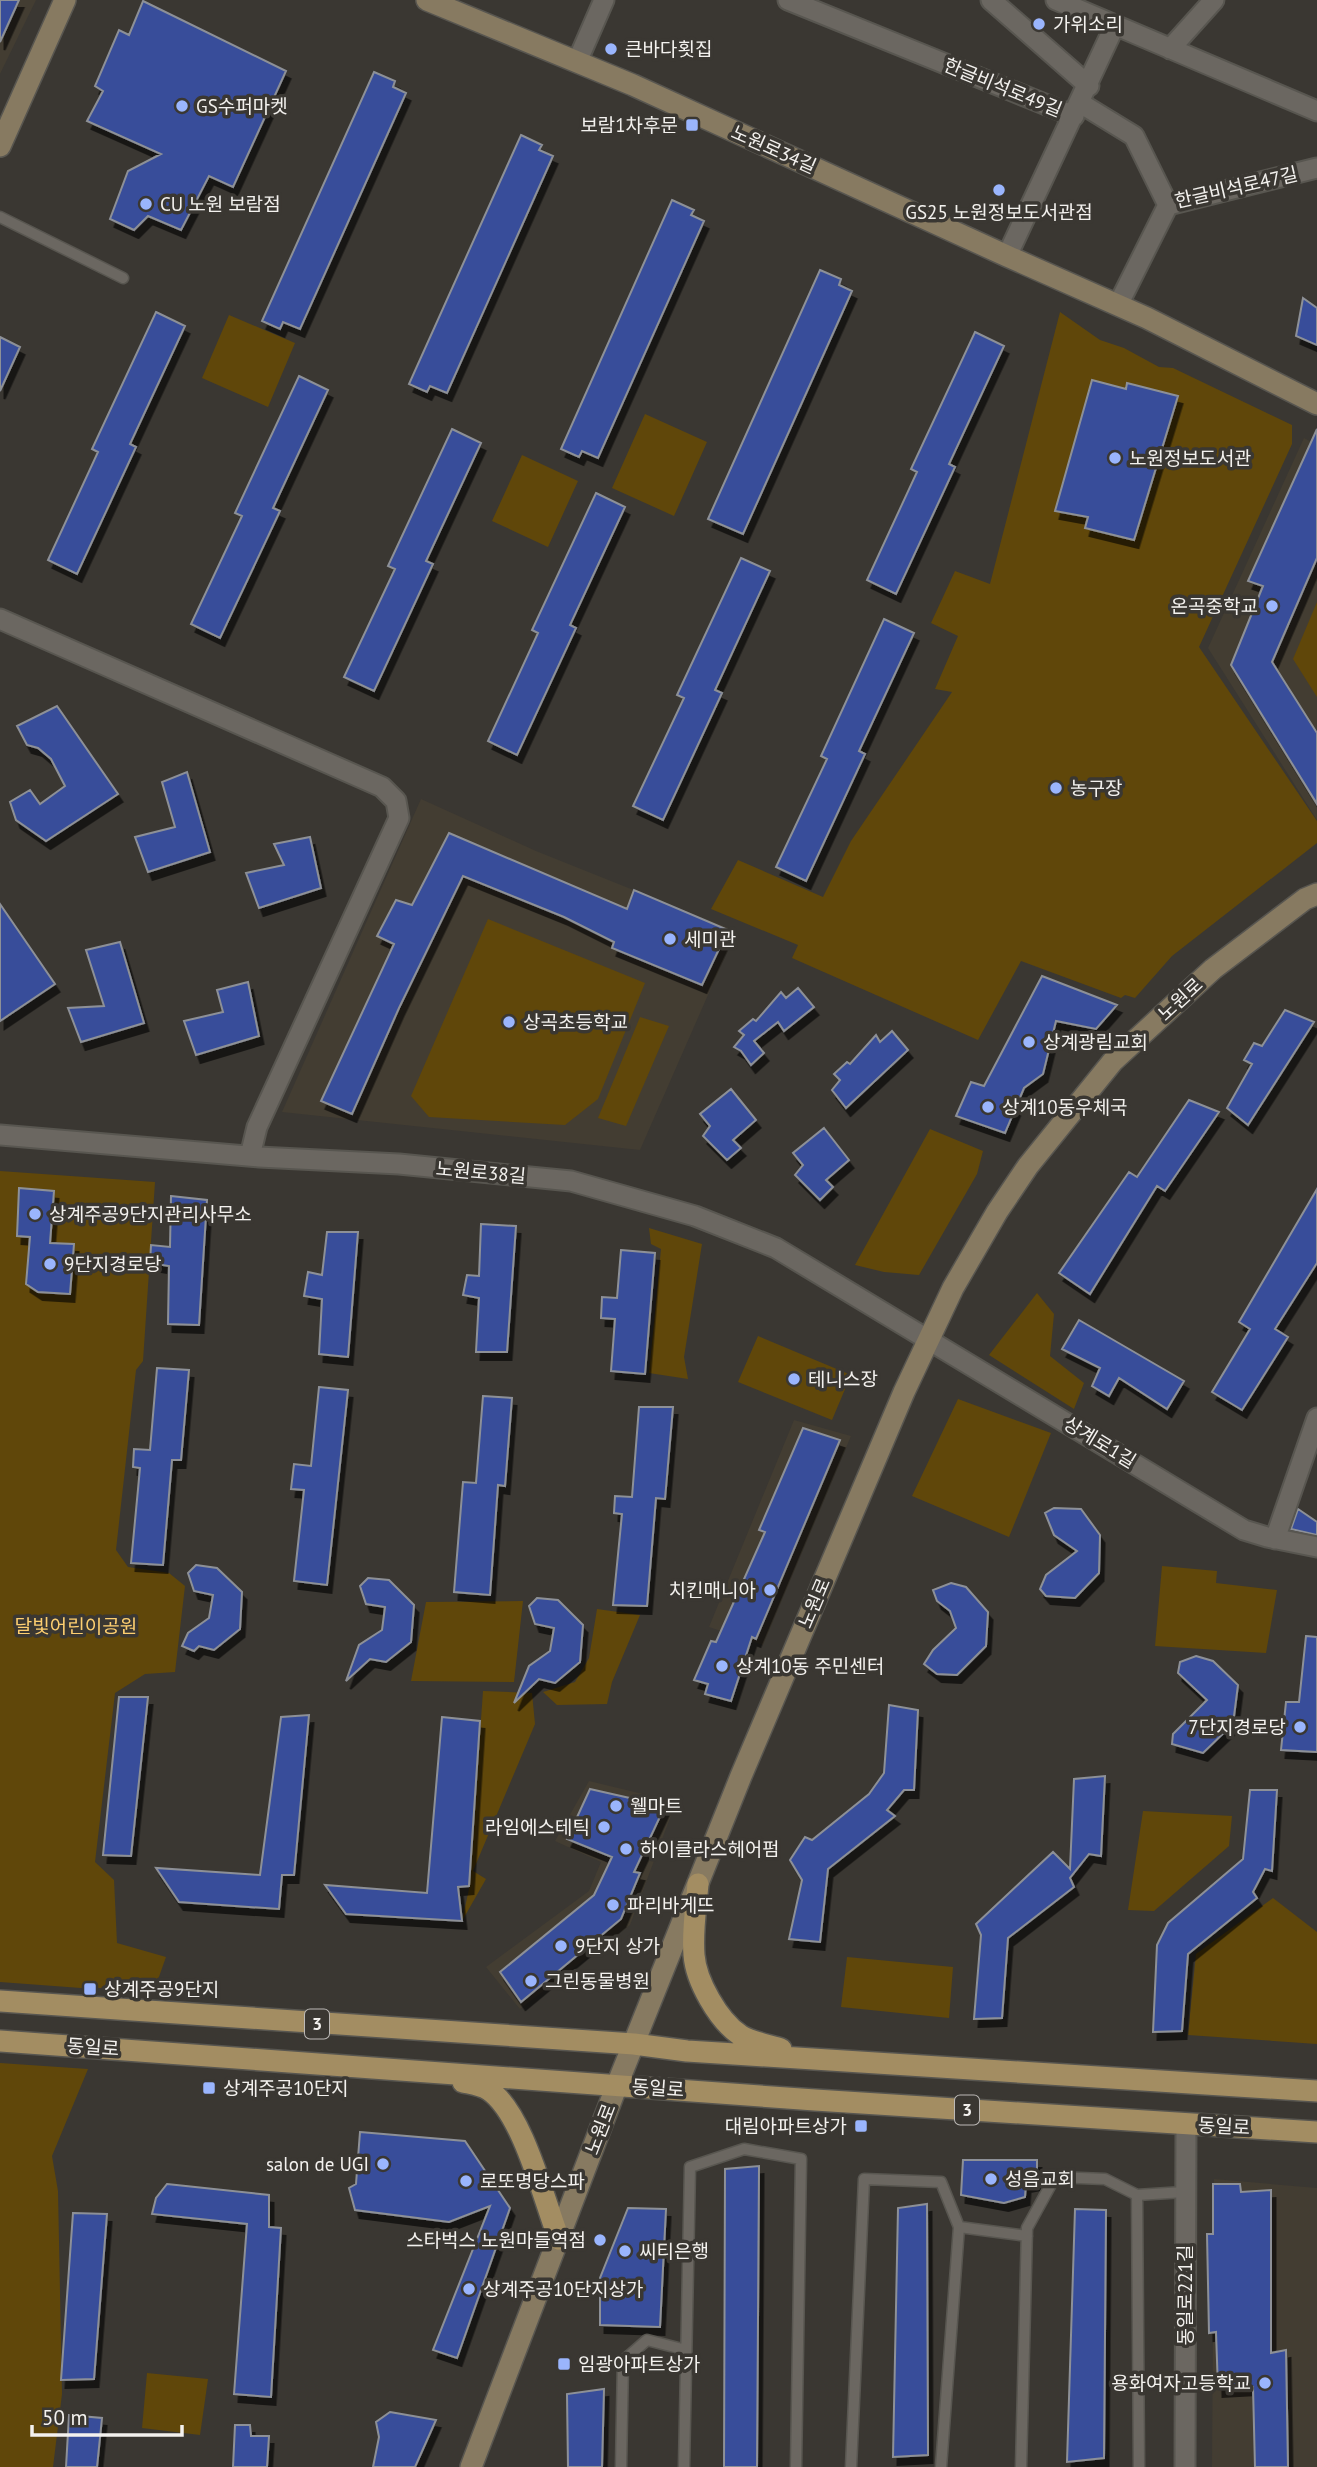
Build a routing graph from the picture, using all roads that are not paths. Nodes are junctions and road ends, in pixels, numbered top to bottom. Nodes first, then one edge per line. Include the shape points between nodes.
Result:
1 (65, 0) edge
2 (427, 0) edge
3 (604, 0) edge
4 (788, 0) edge
5 (991, 0) edge
6 (1056, 0) edge
7 (1214, 0) edge
8 (1115, 25) junction
9 (1170, 49) junction
10 (577, 62) junction
11 (1081, 102) junction
12 (1317, 111) edge
13 (0, 146) edge
14 (1317, 168) edge
15 (1168, 205) junction
16 (0, 217) edge
17 (1007, 256) junction
18 (123, 278) dead end
19 (1118, 305) junction
20 (1317, 404) edge
21 (0, 619) edge
22 (1317, 894) edge
23 (0, 1135) edge
24 (250, 1156) junction
25 (928, 1337) junction
26 (1317, 1418) edge
27 (1275, 1539) junction
28 (1317, 1547) edge
29 (698, 1884) junction
30 (0, 2001) edge
31 (0, 2040) edge
32 (634, 2044) junction
33 (806, 2058) junction
34 (396, 2068) junction
35 (617, 2085) junction
36 (1317, 2091) edge
37 (1186, 2124) junction
38 (1317, 2132) edge
39 (1184, 2192) junction
40 (1137, 2195) junction
41 (959, 2227) junction
42 (1027, 2236) junction
43 (559, 2239) junction
44 (686, 2350) junction
45 (471, 2467) edge
46 (621, 2467) edge
47 (684, 2467) edge
48 (796, 2467) edge
49 (851, 2467) edge
50 (941, 2467) edge
51 (1021, 2467) edge
52 (1139, 2467) edge
53 (1185, 2467) edge

1 - 13 main road
2 - 10 main road, 노원로34길
3 - 10 street
4 - 11 street, 한글비석로49길
5 - 11 street, 한글비석로47길
6 - 8 street
7 - 9 street
8 - 9 street
8 - 11 street
9 - 12 street
10 - 17 main road, 노원로34길
11 - 15 street, 한글비석로47길 via 1134,136
11 - 17 street, 한글비석로49길
14 - 15 street, 한글비석로47길
15 - 19 street
16 - 18 lane
17 - 19 main road, 노원로34길
19 - 20 main road, 노원로34길
21 - 24 street via 382,787 396,801 399,818 257,1127
22 - 25 main road, 노원로 via 1213,969 1113,1061 1028,1166
23 - 24 street, 노원로38길
24 - 25 street, 노원로38길 via 399,1164 571,1181 695,1216 776,1248
25 - 27 street, 상계로1길 via 1244,1530
25 - 29 main road, 노원로
26 - 27 street
27 - 28 street, 상계로1길
29 - 32 main road, 노원로
29 - 33 main road via 694,1959 716,2010 740,2035
30 - 32 main road, 동일로 / 3
31 - 34 main road, 동일로 / 3
32 - 33 main road, 동일로 / 3
32 - 35 main road, 노원로
33 - 36 main road, 동일로 / 3
34 - 35 main road, 동일로 / 3
34 - 43 main road via 480,2086 498,2098 520,2134
35 - 37 main road, 동일로 / 3
35 - 43 main road, 노원로
37 - 38 main road, 동일로 / 3
37 - 39 street, 동일로221길
39 - 40 lane
39 - 53 street, 동일로221길
40 - 42 lane via 1105,2179 1055,2177
40 - 52 lane
41 - 42 lane
41 - 49 lane via 941,2182 864,2179
41 - 50 lane
42 - 51 lane
43 - 45 main road, 노원로
44 - 46 lane via 647,2340 623,2361
44 - 47 lane
44 - 48 lane via 690,2166 744,2149 801,2159

